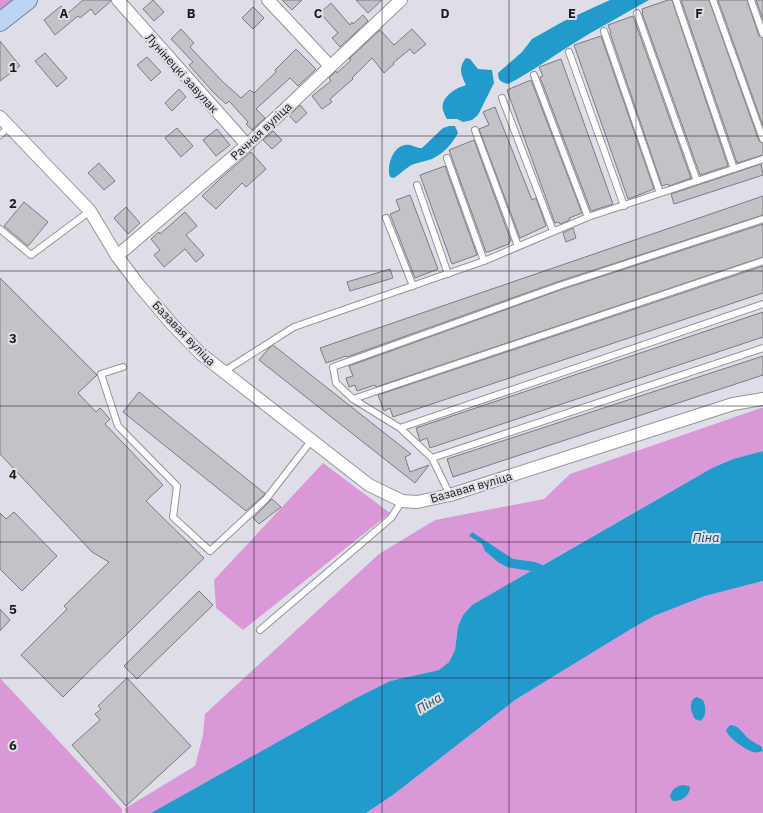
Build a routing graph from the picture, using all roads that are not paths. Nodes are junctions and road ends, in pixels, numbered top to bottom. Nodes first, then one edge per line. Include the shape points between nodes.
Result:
1 (28, 0) edge
2 (118, 0) edge
3 (268, 0) edge
4 (401, 0) edge
5 (676, 0) edge
6 (713, 0) edge
7 (751, 0) edge
8 (637, 13) dead end
9 (0, 22) edge
10 (604, 31) dead end
11 (763, 34) edge
12 (569, 52) dead end
13 (330, 66) junction
14 (534, 75) dead end
15 (502, 98) dead end
16 (0, 117) edge
17 (475, 130) dead end
18 (5, 131) edge
19 (763, 139) edge
20 (247, 145) junction
21 (447, 158) dead end
22 (763, 159) edge
23 (734, 169) junction
24 (697, 181) junction
25 (416, 186) dead end
26 (660, 193) junction
27 (624, 206) junction
28 (90, 211) junction
29 (386, 218) dead end
30 (588, 218) junction
31 (763, 219) edge
32 (0, 229) edge
33 (553, 231) junction
34 (518, 246) junction
35 (117, 256) junction
36 (484, 261) junction
37 (763, 261) edge
38 (448, 274) junction
39 (413, 286) junction
40 (763, 304) edge
41 (763, 348) edge
42 (123, 368) dead end
43 (223, 372) junction
44 (353, 399) junction
45 (763, 399) edge
46 (400, 428) junction
47 (311, 441) junction
48 (432, 458) junction
49 (450, 496) junction
50 (402, 501) junction
51 (260, 630) dead end

1 - 9 main road
2 - 20 street, Лунінецкі завулак
3 - 13 street
4 - 13 street, Рачная вуліца
5 - 23 lane
6 - 19 lane
7 - 11 lane
8 - 24 lane
10 - 26 lane
12 - 27 lane
13 - 20 street, Рачная вуліца
14 - 30 lane
15 - 33 lane
16 - 18 street, Базавая вуліца
17 - 34 lane
18 - 28 street, Базавая вуліца
20 - 35 street, Рачная вуліца
21 - 36 lane
22 - 23 lane
23 - 24 lane
24 - 26 lane
25 - 38 lane
26 - 27 lane
27 - 30 lane
28 - 32 lane via 31,255
28 - 35 street, Базавая вуліца
29 - 39 lane
30 - 33 lane
31 - 44 lane via 559,286 333,367 336,383
33 - 34 lane
34 - 36 lane
35 - 43 street, Базавая вуліца via 171,323
36 - 38 lane
37 - 44 lane
38 - 39 lane
39 - 43 lane via 294,327
40 - 46 lane
41 - 48 lane
42 - 47 lane via 101,374 118,426 177,486 173,518 210,551 266,499
43 - 47 street, Базавая вуліца
44 - 46 lane
45 - 49 street, Базавая вуліца via 733,404
46 - 48 lane
47 - 50 street, Базавая вуліца via 369,485
48 - 49 lane
49 - 50 street, Базавая вуліца via 417,502
50 - 51 lane via 391,518

